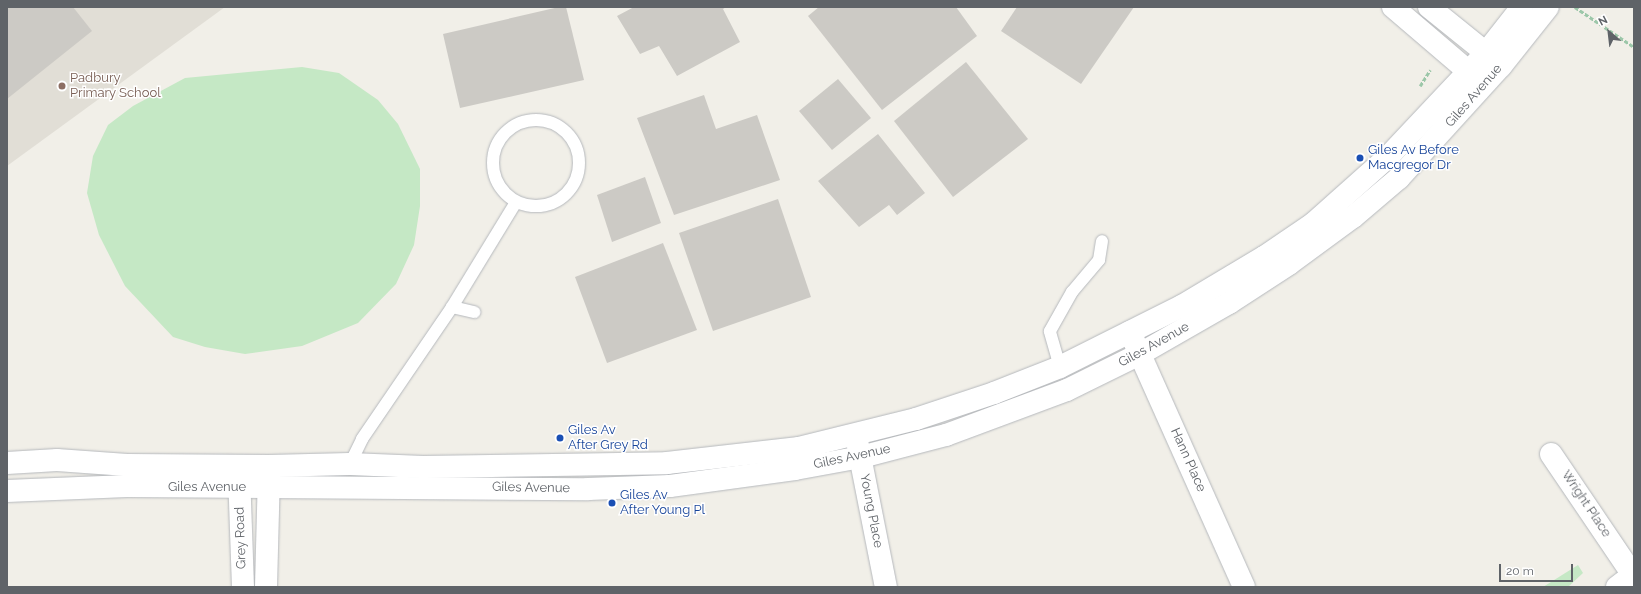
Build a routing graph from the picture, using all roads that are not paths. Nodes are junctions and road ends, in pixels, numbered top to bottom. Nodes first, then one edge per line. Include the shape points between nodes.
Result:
1 (1393, 7) edge
2 (1429, 7) edge
3 (1522, 7) edge
4 (1548, 7) edge
5 (1493, 60) junction
6 (1468, 71) junction
7 (1484, 84) junction
8 (516, 202) junction
9 (1102, 241) dead end
10 (452, 307) junction
11 (474, 312) dead end
12 (1130, 332) junction
13 (1140, 354) junction
14 (1060, 367) junction
15 (856, 436) junction
16 (1551, 454) dead end
17 (861, 457) junction
18 (7, 463) edge
19 (350, 464) junction
20 (239, 476) junction
21 (269, 477) junction
22 (7, 491) edge
23 (1628, 579) edge
24 (243, 587) edge
25 (266, 587) edge
26 (886, 587) edge
27 (1244, 587) edge

1 - 6 street
2 - 5 street
3 - 5 street, Giles Avenue
4 - 5 street, Giles Avenue
5 - 6 street, Giles Avenue
5 - 7 street, Giles Avenue
6 - 7 street
6 - 12 street, Giles Avenue via 1388,157 1314,223 1188,303
7 - 13 street, Giles Avenue via 1399,178 1353,217 1243,294
8 - 8 lane via 504,193 496,180 494,158 501,137 512,126 526,121 542,120 556,124 568,133 576,146 580,160 578,175 571,188 560,199 546,205 531,206
8 - 10 lane
9 - 14 lane via 1099,260 1072,292 1050,331
10 - 11 lane
10 - 19 lane via 362,439
12 - 13 street, Hann Place
12 - 14 street, Giles Avenue
13 - 17 street, Giles Avenue via 1067,390 1011,411 946,434
13 - 27 street, Hann Place
14 - 15 street, Giles Avenue via 966,403
15 - 17 street, Young Place
15 - 19 street, Giles Avenue via 799,448 667,463 423,467
16 - 23 street, Wright Place
17 - 21 street, Giles Avenue via 740,478 670,486 588,489
17 - 26 street, Young Place
18 - 20 street, Giles Avenue via 57,460
19 - 21 street, Giles Avenue
20 - 21 street, Giles Avenue
20 - 22 street, Giles Avenue via 127,486
20 - 24 street, Grey Road
21 - 25 street, Grey Road

